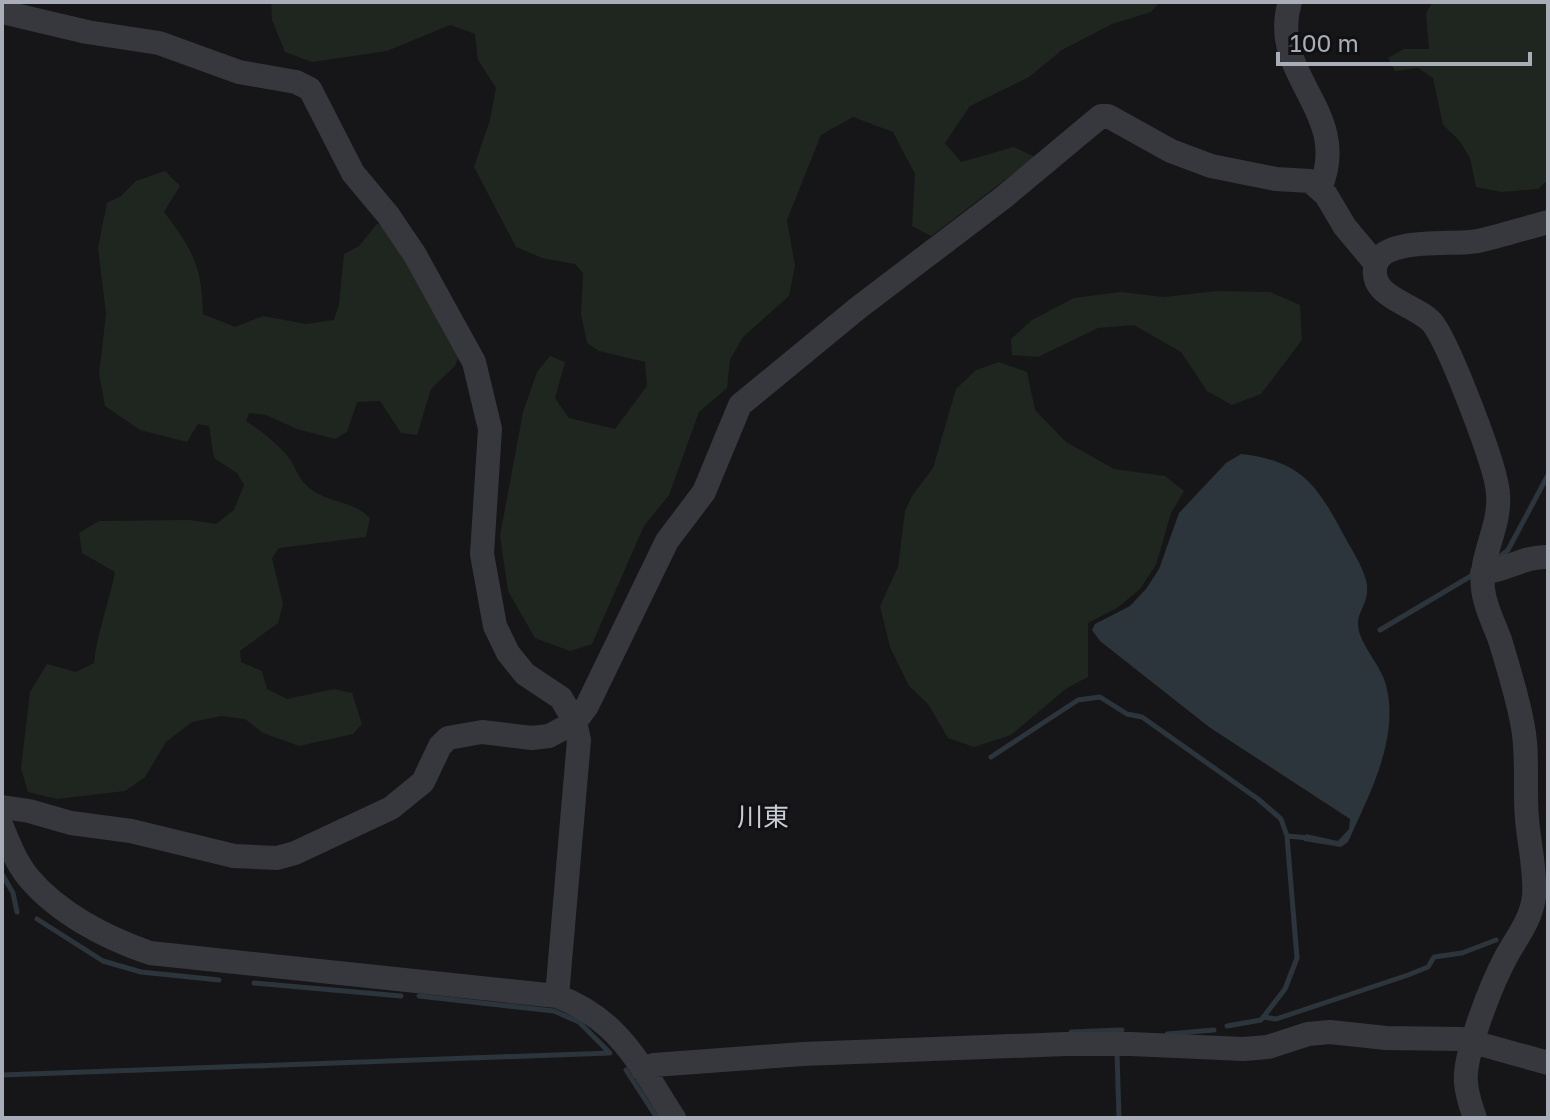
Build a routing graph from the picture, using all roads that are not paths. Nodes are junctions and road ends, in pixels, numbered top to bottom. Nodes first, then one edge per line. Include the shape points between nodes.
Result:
1 (1290, 2) edge
2 (2, 12) edge
3 (1320, 188) junction
4 (1548, 222) edge
5 (1376, 264) junction
6 (1548, 557) edge
7 (1482, 573) junction
8 (575, 722) junction
9 (2, 807) edge
10 (2, 827) edge
11 (557, 996) junction
12 (1473, 1042) junction
13 (1548, 1063) edge
14 (643, 1070) junction
15 (674, 1118) edge
16 (1475, 1118) edge

1 - 3 street via 1286,14 1292,63 1325,130 1327,168
2 - 8 street via 159,43 239,72 310,89 348,165 415,255 474,362 490,429 482,554 495,626 525,674 561,698
3 - 5 street
3 - 8 street via 1310,181 1211,166 1101,116 740,405 704,492 667,541
4 - 5 street via 1476,242 1396,248
5 - 7 street via 1381,288 1433,322 1494,475 1498,512
6 - 7 street
7 - 12 street via 1486,604 1522,723 1534,893 1532,910 1494,984
8 - 9 street via 549,736 482,732 448,738 423,782 391,808 277,858 234,856
8 - 11 street via 579,740
10 - 11 street via 28,876 53,902 150,953
11 - 14 street via 606,1022
12 - 13 street
12 - 14 street via 1330,1032 1243,1049 1035,1045 803,1054
12 - 16 street via 1466,1083
14 - 15 street

